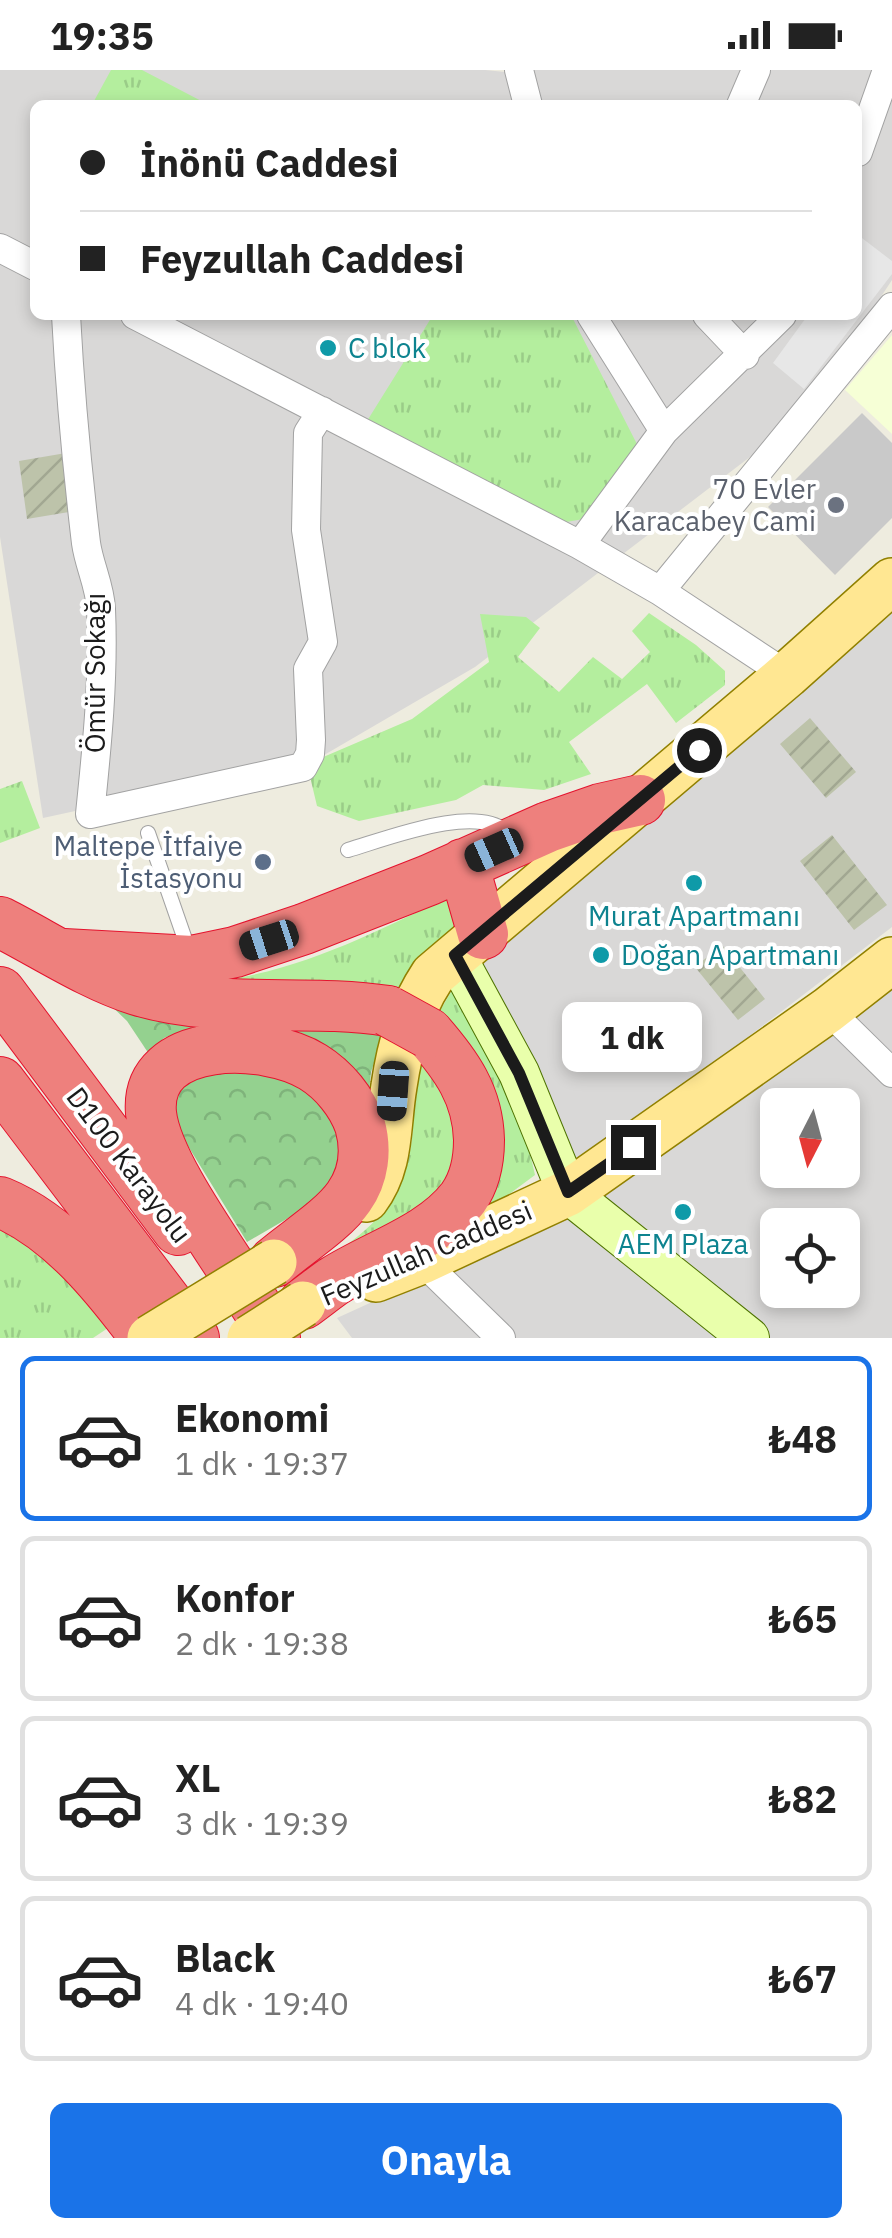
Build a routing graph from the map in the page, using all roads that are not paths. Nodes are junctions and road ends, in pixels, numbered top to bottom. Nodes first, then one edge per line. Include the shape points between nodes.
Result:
1 (519, 70) edge
2 (756, 70) edge
3 (887, 70) edge
4 (527, 100) edge
5 (742, 100) edge
6 (862, 141) edge
7 (0, 248) edge
8 (30, 263) edge
9 (892, 308) edge
10 (66, 320) edge
11 (144, 320) edge
12 (594, 320) edge
13 (712, 320) edge
14 (777, 320) edge
15 (745, 354) junction
16 (322, 411) junction
17 (664, 431) junction
18 (580, 545) junction
19 (892, 581) edge
20 (660, 590) junction
21 (787, 676) junction
22 (640, 800) junction
23 (148, 833) dead end
24 (514, 842) junction
25 (348, 850) dead end
26 (465, 872) junction
27 (421, 900) dead end
28 (0, 922) edge
29 (469, 945) junction
30 (64, 954) junction
31 (892, 960) edge
32 (208, 965) junction
33 (0, 992) edge
34 (828, 1010) junction
35 (892, 1073) edge
36 (0, 1082) edge
37 (568, 1192) junction
38 (0, 1202) edge
39 (274, 1262) junction
40 (422, 1262) junction
41 (289, 1321) edge
42 (148, 1338) edge
43 (194, 1338) edge
44 (250, 1338) edge
45 (260, 1338) edge
46 (501, 1338) edge
47 (749, 1338) edge

1 - 4 street
2 - 5 street
3 - 6 street
7 - 8 street
9 - 20 street
10 - 16 street, Ömür Sokağı via 80,494 101,608 90,814 303,767 311,740 308,669 323,642 306,530 308,432
11 - 16 street
12 - 17 street
13 - 15 street
14 - 15 street
15 - 17 street
16 - 18 street
17 - 18 street
18 - 20 street
19 - 21 main road
20 - 21 street
21 - 22 main road
22 - 24 highway
22 - 29 main road
23 - 32 lane
24 - 25 lane via 500,826 482,821
24 - 26 highway
26 - 27 lane
26 - 29 highway
26 - 32 highway
28 - 30 highway
29 - 37 street
29 - 39 main road via 433,975 414,1004 399,1053 389,1143 374,1188 333,1231
30 - 32 highway
30 - 41 highway via 113,981 178,999 345,1004 408,1022 456,1064 472,1097 478,1151 462,1200 436,1223 335,1280
31 - 34 main road, Feyzullah Caddesi
33 - 45 highway, D100 Karayolu
34 - 35 street
34 - 37 main road, Feyzullah Caddesi
36 - 43 highway, D100 Karayolu
37 - 40 main road, Feyzullah Caddesi
37 - 47 street
38 - 42 highway via 56,1238
39 - 41 highway via 348,1199 364,1155 357,1117 333,1082 276,1052 220,1049 176,1060 151,1093 155,1132 199,1216 256,1301
39 - 42 main road, bridge
40 - 41 main road, Feyzullah Caddesi
40 - 46 street
41 - 44 main road, Feyzullah Caddesi, bridge

